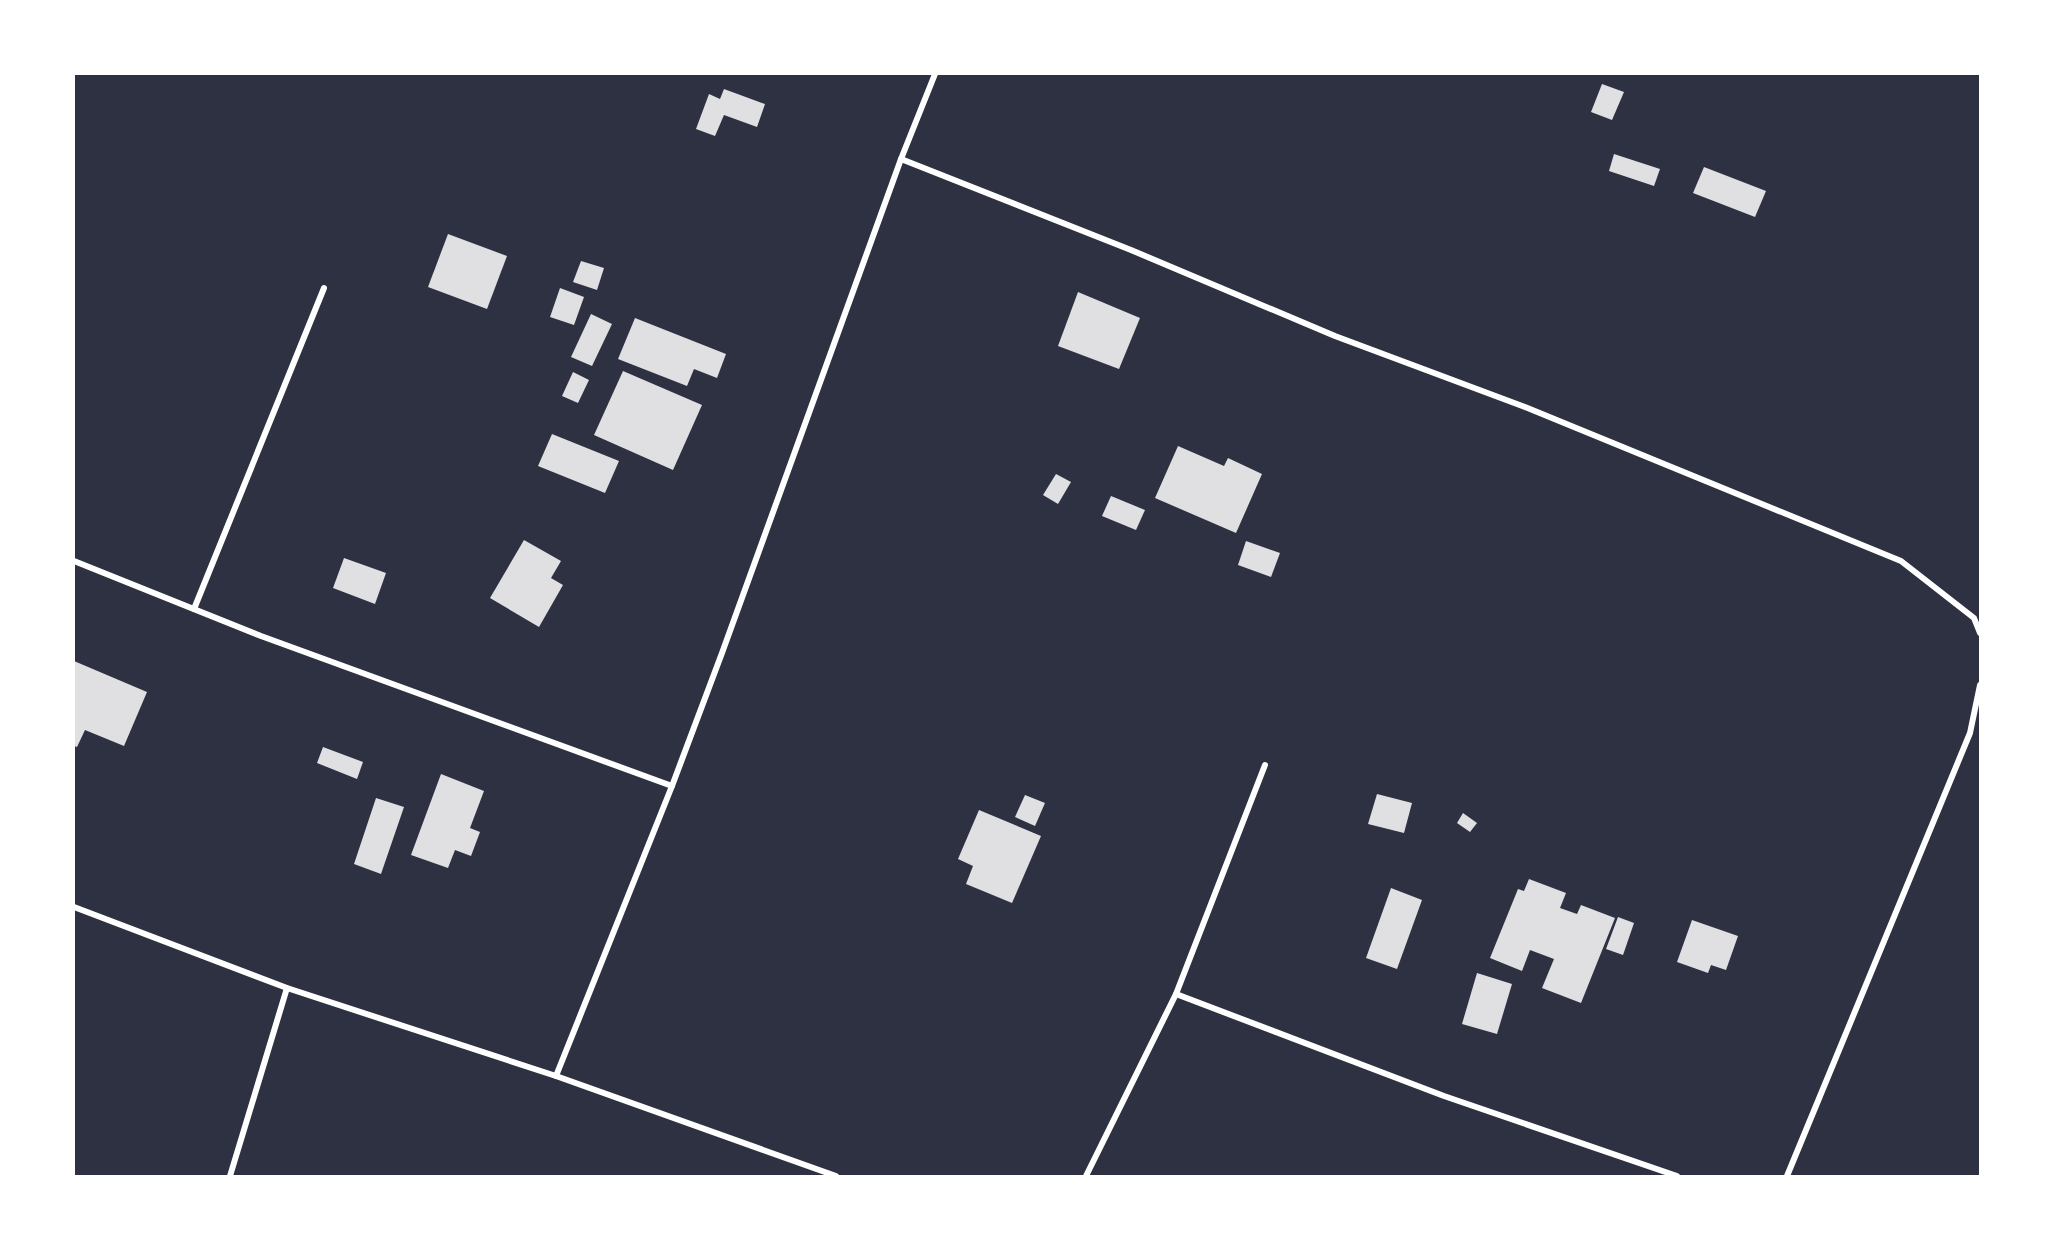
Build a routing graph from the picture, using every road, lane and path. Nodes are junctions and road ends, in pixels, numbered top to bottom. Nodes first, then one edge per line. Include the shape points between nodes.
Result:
1 (935, 74) edge
2 (901, 159) junction
3 (324, 288) dead end
4 (74, 561) edge
5 (194, 609) junction
6 (1980, 633) edge
7 (1980, 685) edge
8 (1265, 765) dead end
9 (672, 786) junction
10 (74, 907) edge
11 (287, 988) junction
12 (1176, 994) junction
13 (556, 1076) junction
14 (230, 1176) edge
15 (836, 1176) edge
16 (1086, 1176) edge
17 (1677, 1176) edge
18 (1787, 1176) edge

1 - 2 street
2 - 6 street via 1901,561 1974,618
2 - 9 street
3 - 5 street
4 - 5 street
5 - 9 street
7 - 18 street via 1970,733
8 - 12 street
9 - 13 street
10 - 11 street
11 - 13 street
11 - 14 street
12 - 16 street
12 - 17 street via 1444,1096
13 - 15 street

